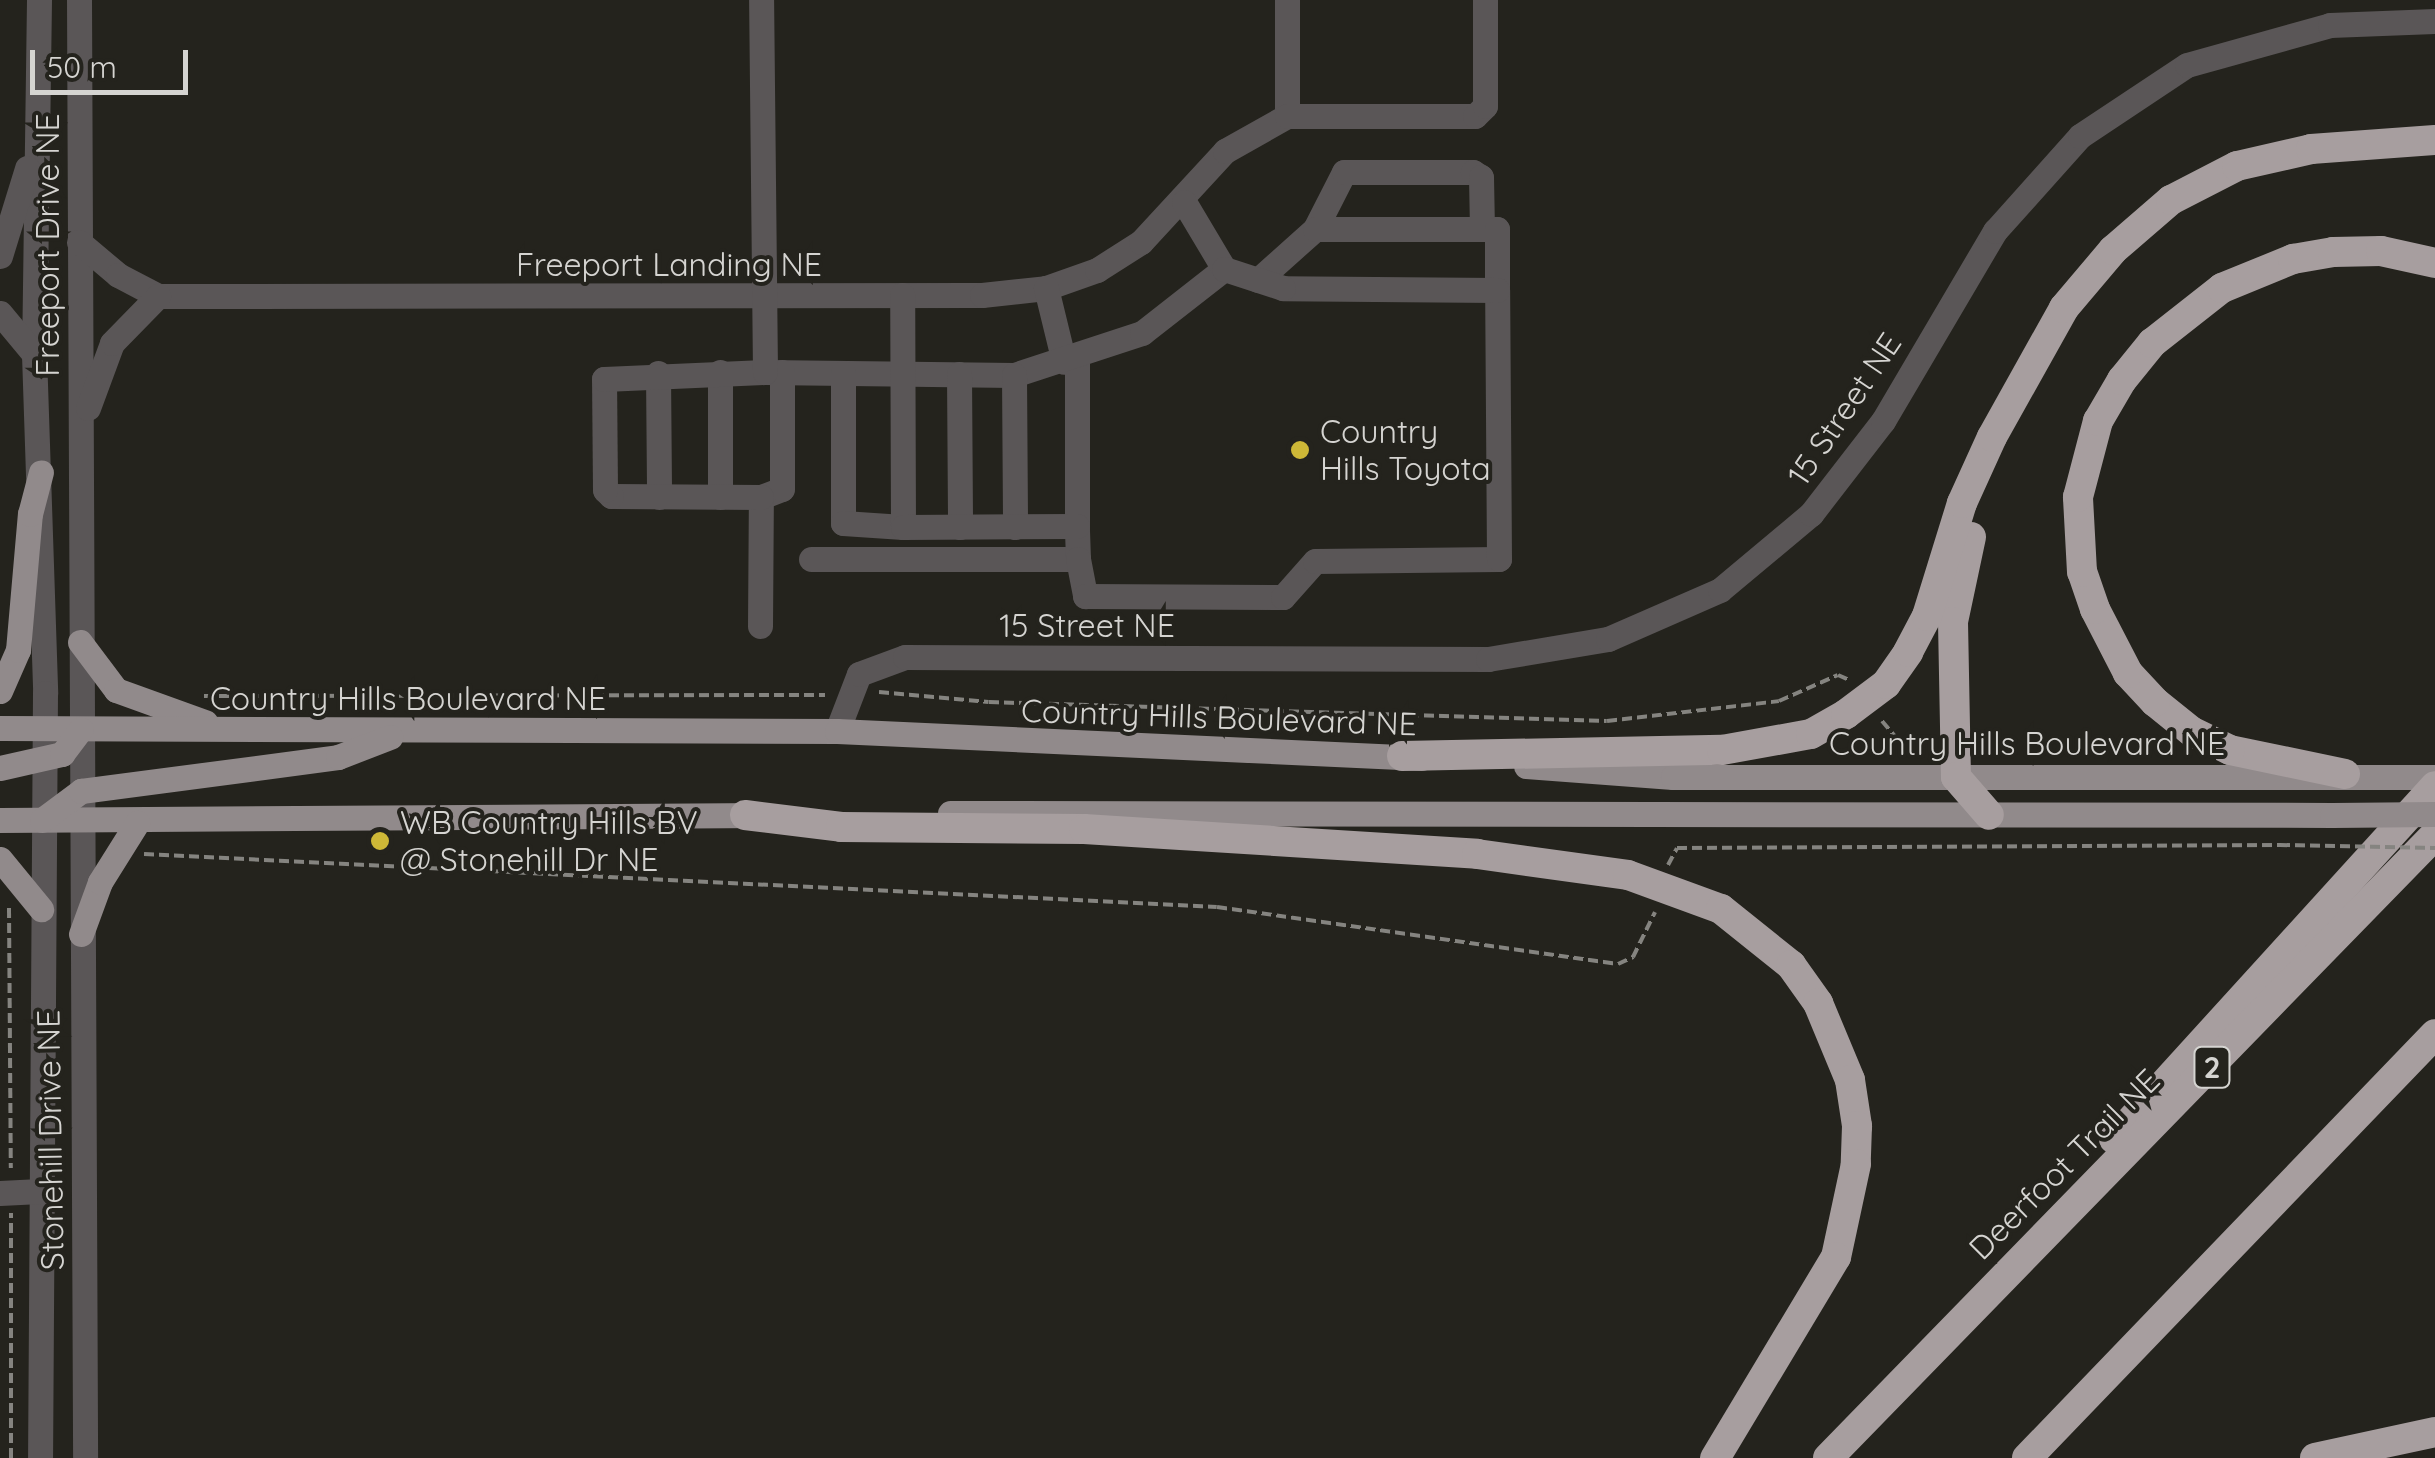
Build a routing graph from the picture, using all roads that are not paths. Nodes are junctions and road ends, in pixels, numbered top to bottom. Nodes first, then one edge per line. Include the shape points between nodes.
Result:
1 (39, 0) edge
2 (79, 0) edge
3 (760, 0) edge
4 (1287, 0) edge
5 (1485, 0) edge
6 (2435, 21) edge
7 (1287, 116) junction
8 (38, 124) junction
9 (2435, 140) edge
10 (2312, 149) junction
11 (1184, 202) junction
12 (1315, 229) junction
13 (1482, 229) junction
14 (79, 242) junction
15 (0, 256) edge
16 (2435, 263) edge
17 (1224, 269) junction
18 (1258, 280) junction
19 (1046, 288) junction
20 (1497, 290) junction
21 (902, 295) junction
22 (158, 296) junction
23 (763, 296) junction
24 (0, 313) edge
25 (34, 354) junction
26 (1071, 360) junction
27 (720, 372) junction
28 (773, 372) junction
29 (658, 373) junction
30 (844, 373) junction
31 (903, 374) junction
32 (959, 374) junction
33 (1014, 376) junction
34 (80, 431) junction
35 (41, 472) junction
36 (659, 497) junction
37 (720, 497) junction
38 (761, 497) junction
39 (1077, 526) junction
40 (903, 527) junction
41 (960, 527) junction
42 (1014, 527) junction
43 (811, 559) dead end
44 (1078, 559) junction
45 (760, 626) dead end
46 (80, 642) junction
47 (0, 691) edge
48 (0, 728) edge
49 (45, 728) junction
50 (81, 729) junction
51 (234, 730) junction
52 (837, 731) junction
53 (404, 732) junction
54 (1402, 756) junction
55 (45, 762) junction
56 (0, 768) edge
57 (2346, 774) junction
58 (1956, 776) junction
59 (2435, 777) edge
60 (2435, 786) edge
61 (81, 791) junction
62 (2435, 814) edge
63 (745, 815) junction
64 (1989, 815) junction
65 (0, 820) edge
66 (42, 820) junction
67 (81, 821) junction
68 (136, 822) junction
69 (2435, 836) edge
70 (0, 859) edge
71 (41, 909) junction
72 (80, 934) junction
73 (2435, 1034) edge
74 (40, 1191) junction
75 (0, 1193) edge
76 (1984, 1292) junction
77 (2435, 1432) edge
78 (40, 1458) edge
79 (85, 1458) edge
80 (1715, 1458) edge
81 (1828, 1458) edge
82 (2027, 1458) edge
83 (2315, 1458) edge

1 - 8 street, Freeport Drive NE
2 - 14 street, Freeport Drive NE
3 - 23 street
4 - 7 street
5 - 7 street via 1485,106 1475,116
6 - 52 street, 15 Street NE via 2330,25 2187,65 2080,136 1995,231 1883,421 1811,514 1720,590 1608,640 1488,659 905,657 859,674
7 - 11 street, Freeport Landing NE via 1225,150
8 - 15 street
8 - 25 street, Freeport Drive NE
9 - 10 highway
10 - 54 highway via 2237,166 2202,182 2140,224 2088,278 1992,437 1962,504 1927,616 1886,684 1866,700 1810,734 1766,744
10 - 58 highway via 2237,178 2170,216 2114,272 2070,338 1995,471 1968,546 1953,622
11 - 17 street
11 - 19 street, Freeport Landing NE via 1126,251
12 - 13 street
12 - 13 street via 1344,172 1474,172 1481,176
12 - 18 street
13 - 20 street via 1497,229
14 - 22 street
14 - 34 street, Freeport Drive NE
16 - 57 highway via 2381,252 2333,252 2222,288 2152,343 2122,380 2098,421 2078,497 2082,572 2094,609 2120,659 2155,702 2190,731 2230,750
17 - 18 street
17 - 26 street via 1142,333
18 - 20 street via 1283,288
19 - 21 street, Freeport Landing NE
19 - 26 street
20 - 44 street via 1499,559 1316,561 1283,597 1085,596
21 - 23 street, Freeport Landing NE
21 - 31 street
22 - 23 street, Freeport Landing NE
22 - 34 street, Freeport Drive NE via 112,343
23 - 28 street
24 - 25 street
25 - 35 street, Freeport Drive NE
26 - 33 street
26 - 39 street
27 - 28 street
27 - 29 street
27 - 37 street
28 - 30 street
28 - 38 street via 782,489
29 - 36 street
29 - 36 street via 604,379 611,496
30 - 31 street
30 - 40 street via 843,523
31 - 32 street
31 - 40 street
32 - 33 street
32 - 41 street
33 - 42 street
34 - 46 street, Freeport Drive NE
35 - 47 main road via 30,514 18,650
35 - 49 street, Freeport Drive NE
36 - 37 street
37 - 38 street
38 - 45 street
39 - 42 street
39 - 44 street
40 - 41 street
41 - 42 street
43 - 44 street
46 - 50 street, Freeport Drive NE
46 - 51 main road via 116,690
48 - 49 main road, Country Hills Boulevard NE
49 - 50 main road, Country Hills Boulevard NE
49 - 55 street, Freeport Drive NE
50 - 51 main road, Country Hills Boulevard NE
50 - 55 main road via 62,754
50 - 61 street, Freeport Drive NE
51 - 53 main road, Country Hills Boulevard NE
52 - 53 main road, Country Hills Boulevard NE
52 - 54 main road, Country Hills Boulevard NE
53 - 61 main road via 338,757
54 - 58 main road, Country Hills Boulevard NE via 1673,777
55 - 56 main road
55 - 66 street, Freeport Drive NE
57 - 58 main road, Country Hills Boulevard NE
57 - 59 main road, Country Hills Boulevard NE
58 - 64 highway
60 - 76 highway via 2151,1096
61 - 66 main road
61 - 67 street, Freeport Drive NE
62 - 64 main road, bridge
63 - 64 main road
63 - 68 main road
63 - 80 highway via 840,827 1281,838 1547,861 1665,883 1721,910 1791,965 1838,1043 1856,1126 1850,1203 1836,1257
65 - 66 main road
66 - 67 main road
66 - 71 street, Stonehill Drive NE
67 - 68 main road
67 - 72 street, Stonehill Drive NE
68 - 72 main road via 100,882
69 - 76 highway, Deerfoot Trail NE / 2 via 2313,967
70 - 71 main road
71 - 74 street, Stonehill Drive NE
72 - 79 street, Stonehill Drive NE
73 - 82 highway
74 - 75 street
74 - 78 street, Stonehill Drive NE
76 - 81 highway, Deerfoot Trail NE / 2
77 - 83 highway

